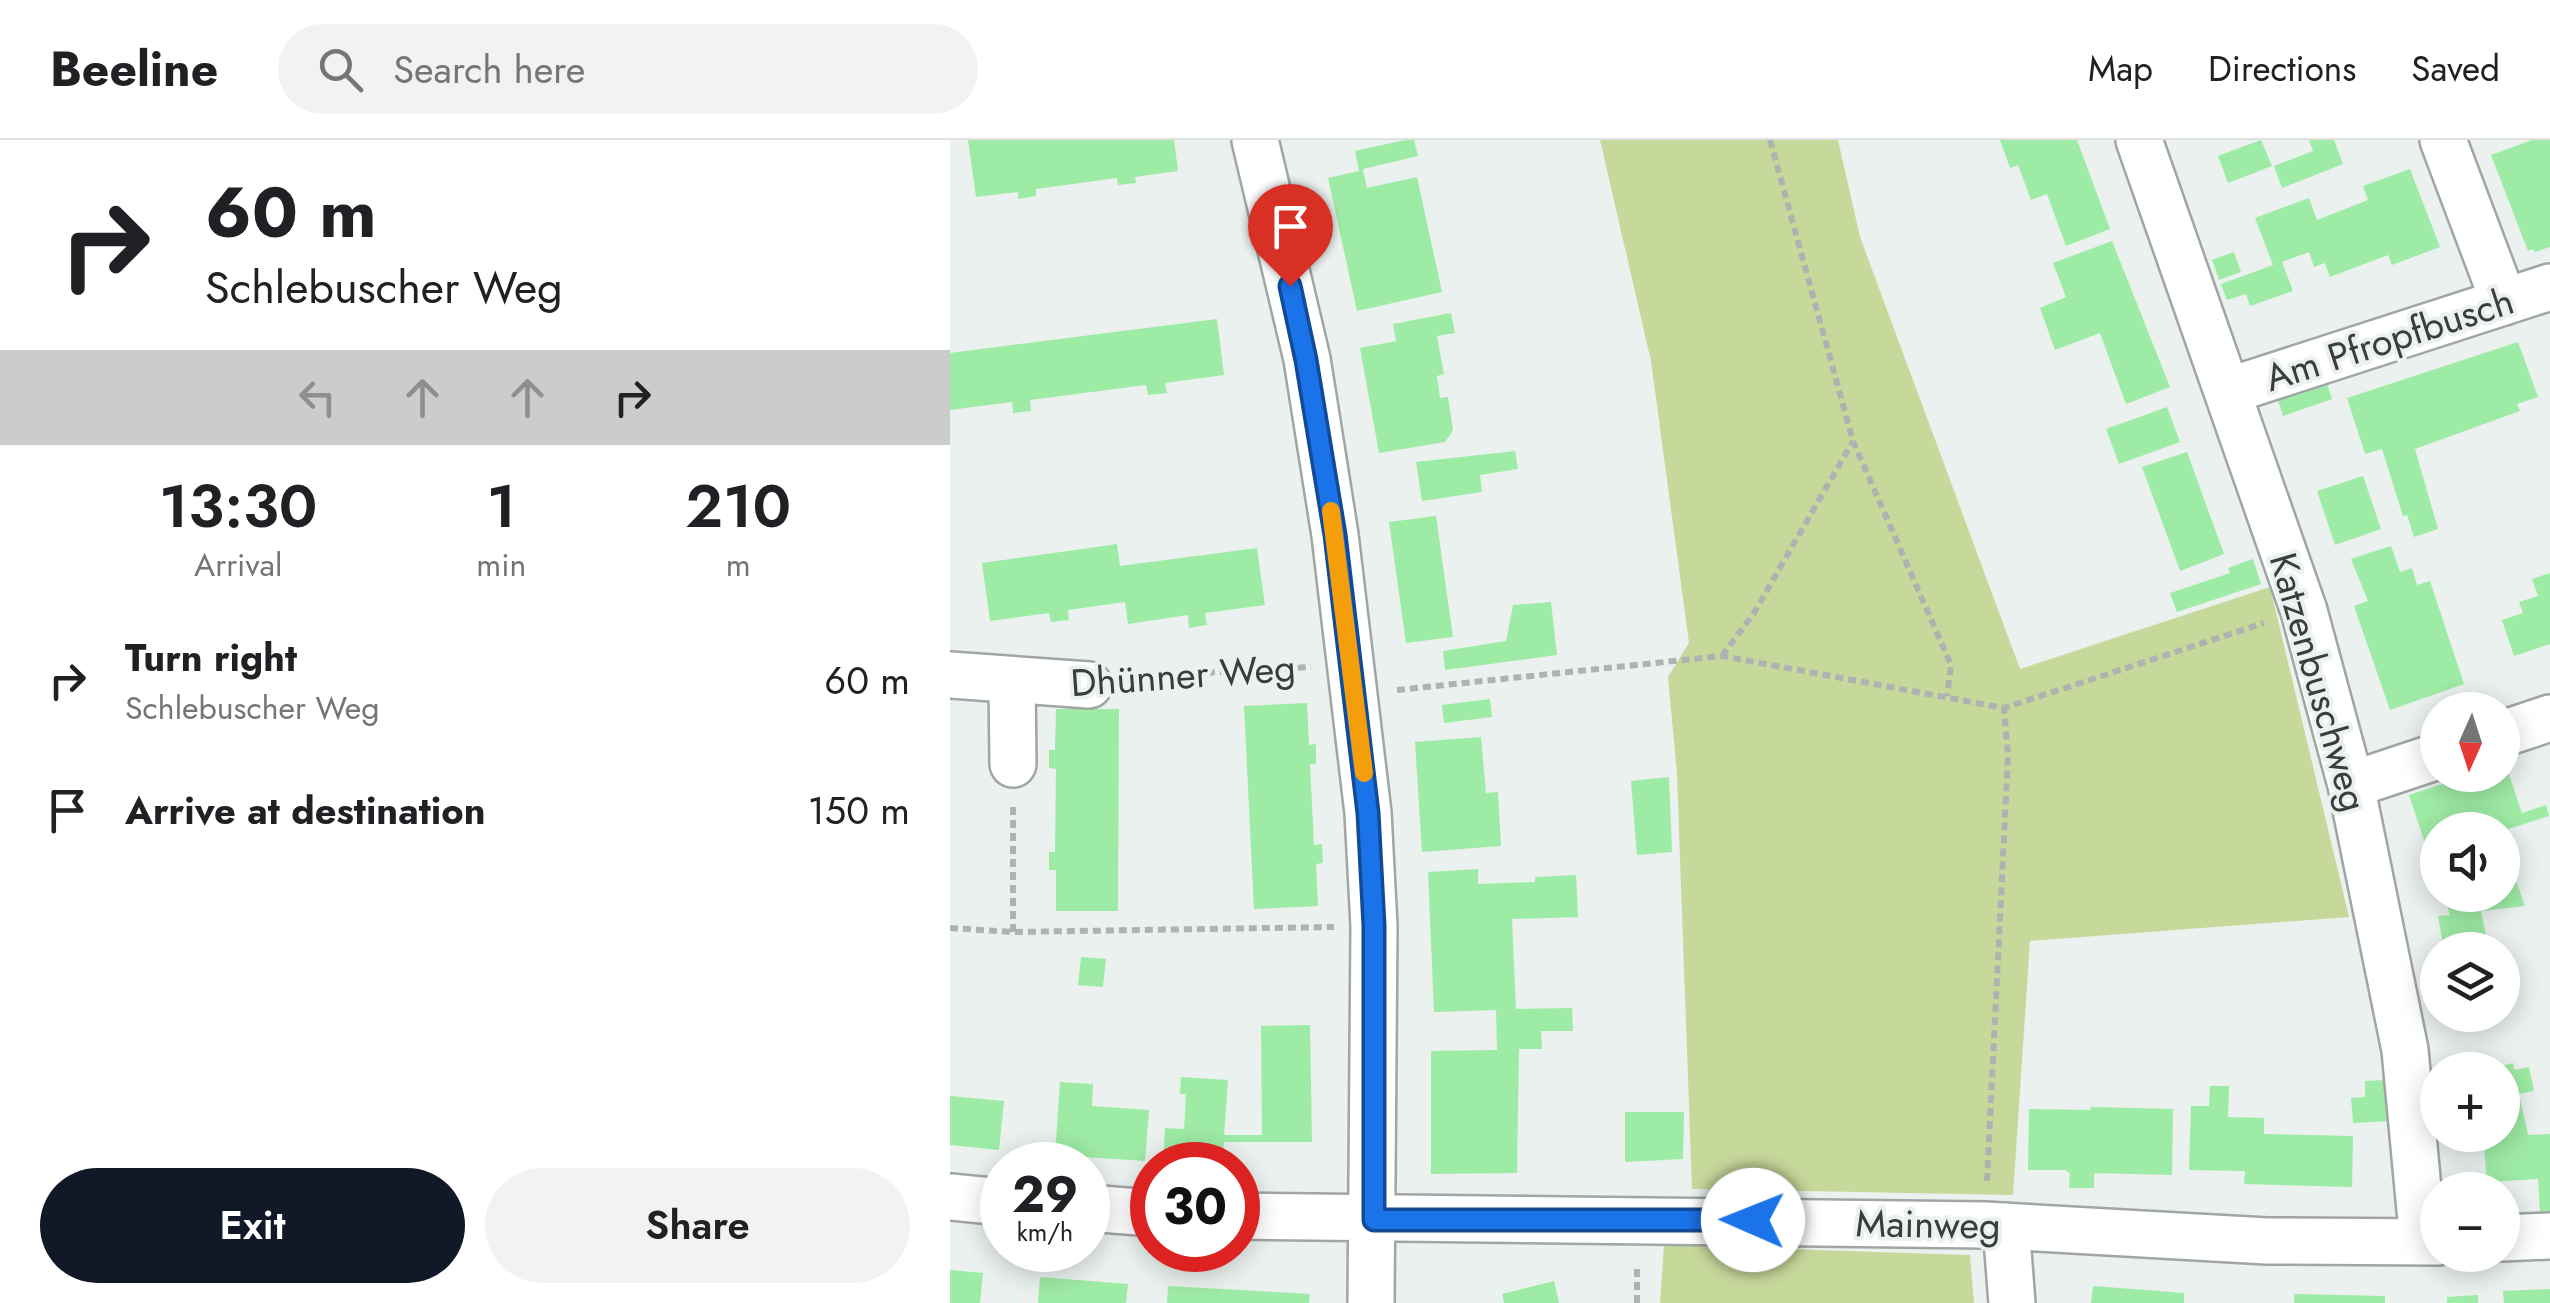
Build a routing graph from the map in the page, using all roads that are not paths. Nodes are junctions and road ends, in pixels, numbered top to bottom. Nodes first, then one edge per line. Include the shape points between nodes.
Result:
1 (1256, 140) edge
2 (2139, 140) edge
3 (2443, 140) edge
4 (2550, 287) edge
5 (2504, 302) junction
6 (2228, 391) junction
7 (950, 675) edge
8 (1012, 682) junction
9 (1089, 685) road end
10 (2550, 718) edge
11 (2520, 728) edge
12 (2420, 762) edge
13 (1013, 764) road end
14 (2352, 785) junction
15 (2421, 1172) edge
16 (950, 1198) edge
17 (980, 1200) edge
18 (1260, 1217) edge
19 (1374, 1220) junction
20 (1996, 1225) junction
21 (2550, 1236) edge
22 (2520, 1237) edge
23 (2420, 1242) edge
24 (1371, 1303) edge
25 (2012, 1303) edge

1 - 19 street via 1306,360 1354,680 1374,926
2 - 6 street, Katzenbuschweg
3 - 5 street
4 - 5 street, Am Pfropfbusch
5 - 6 street, Am Pfropfbusch
6 - 14 street, Katzenbuschweg via 2304,610
7 - 8 street, Dhünner Weg
8 - 9 street, Dhünner Weg
8 - 13 street
10 - 11 street
12 - 14 street
14 - 15 street, Katzenbuschweg via 2405,1050
16 - 17 street
18 - 19 street, Mainweg
19 - 20 street, Mainweg
19 - 24 street
20 - 23 street, Mainweg via 2267,1241
20 - 25 street
21 - 22 street

